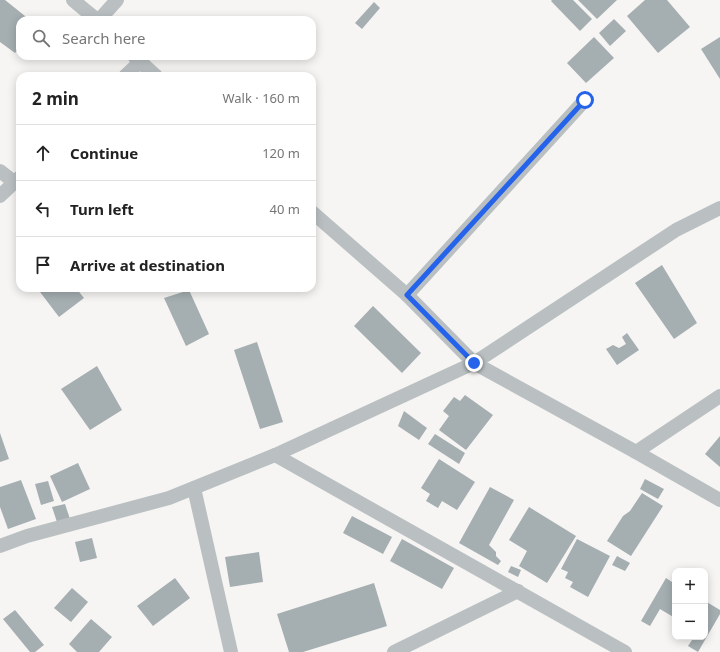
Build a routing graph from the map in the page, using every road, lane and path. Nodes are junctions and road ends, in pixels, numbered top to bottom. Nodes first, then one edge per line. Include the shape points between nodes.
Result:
1 (73, 0) edge
2 (117, 0) edge
3 (93, 16) edge
4 (102, 16) edge
5 (136, 60) edge
6 (138, 60) edge
7 (128, 72) edge
8 (152, 72) edge
9 (585, 100) dead end
10 (0, 171) edge
11 (16, 179) edge
12 (16, 181) edge
13 (0, 196) edge
14 (720, 208) edge
15 (316, 215) edge
16 (407, 295) junction
17 (474, 363) junction
18 (720, 396) edge
19 (636, 452) junction
20 (275, 455) junction
21 (194, 488) junction
22 (720, 500) edge
23 (0, 546) edge
24 (518, 591) junction
25 (231, 652) edge
26 (394, 652) edge
27 (625, 652) edge

1 - 3 street
2 - 4 street
5 - 7 street
6 - 8 street
9 - 16 street
10 - 11 street
12 - 13 street
14 - 17 street via 676,230
15 - 16 street
16 - 17 street
17 - 19 street
17 - 20 street
18 - 19 street
19 - 22 street
20 - 21 street
20 - 24 street
21 - 23 street via 169,498 27,536
21 - 25 street
24 - 26 street
24 - 27 street

